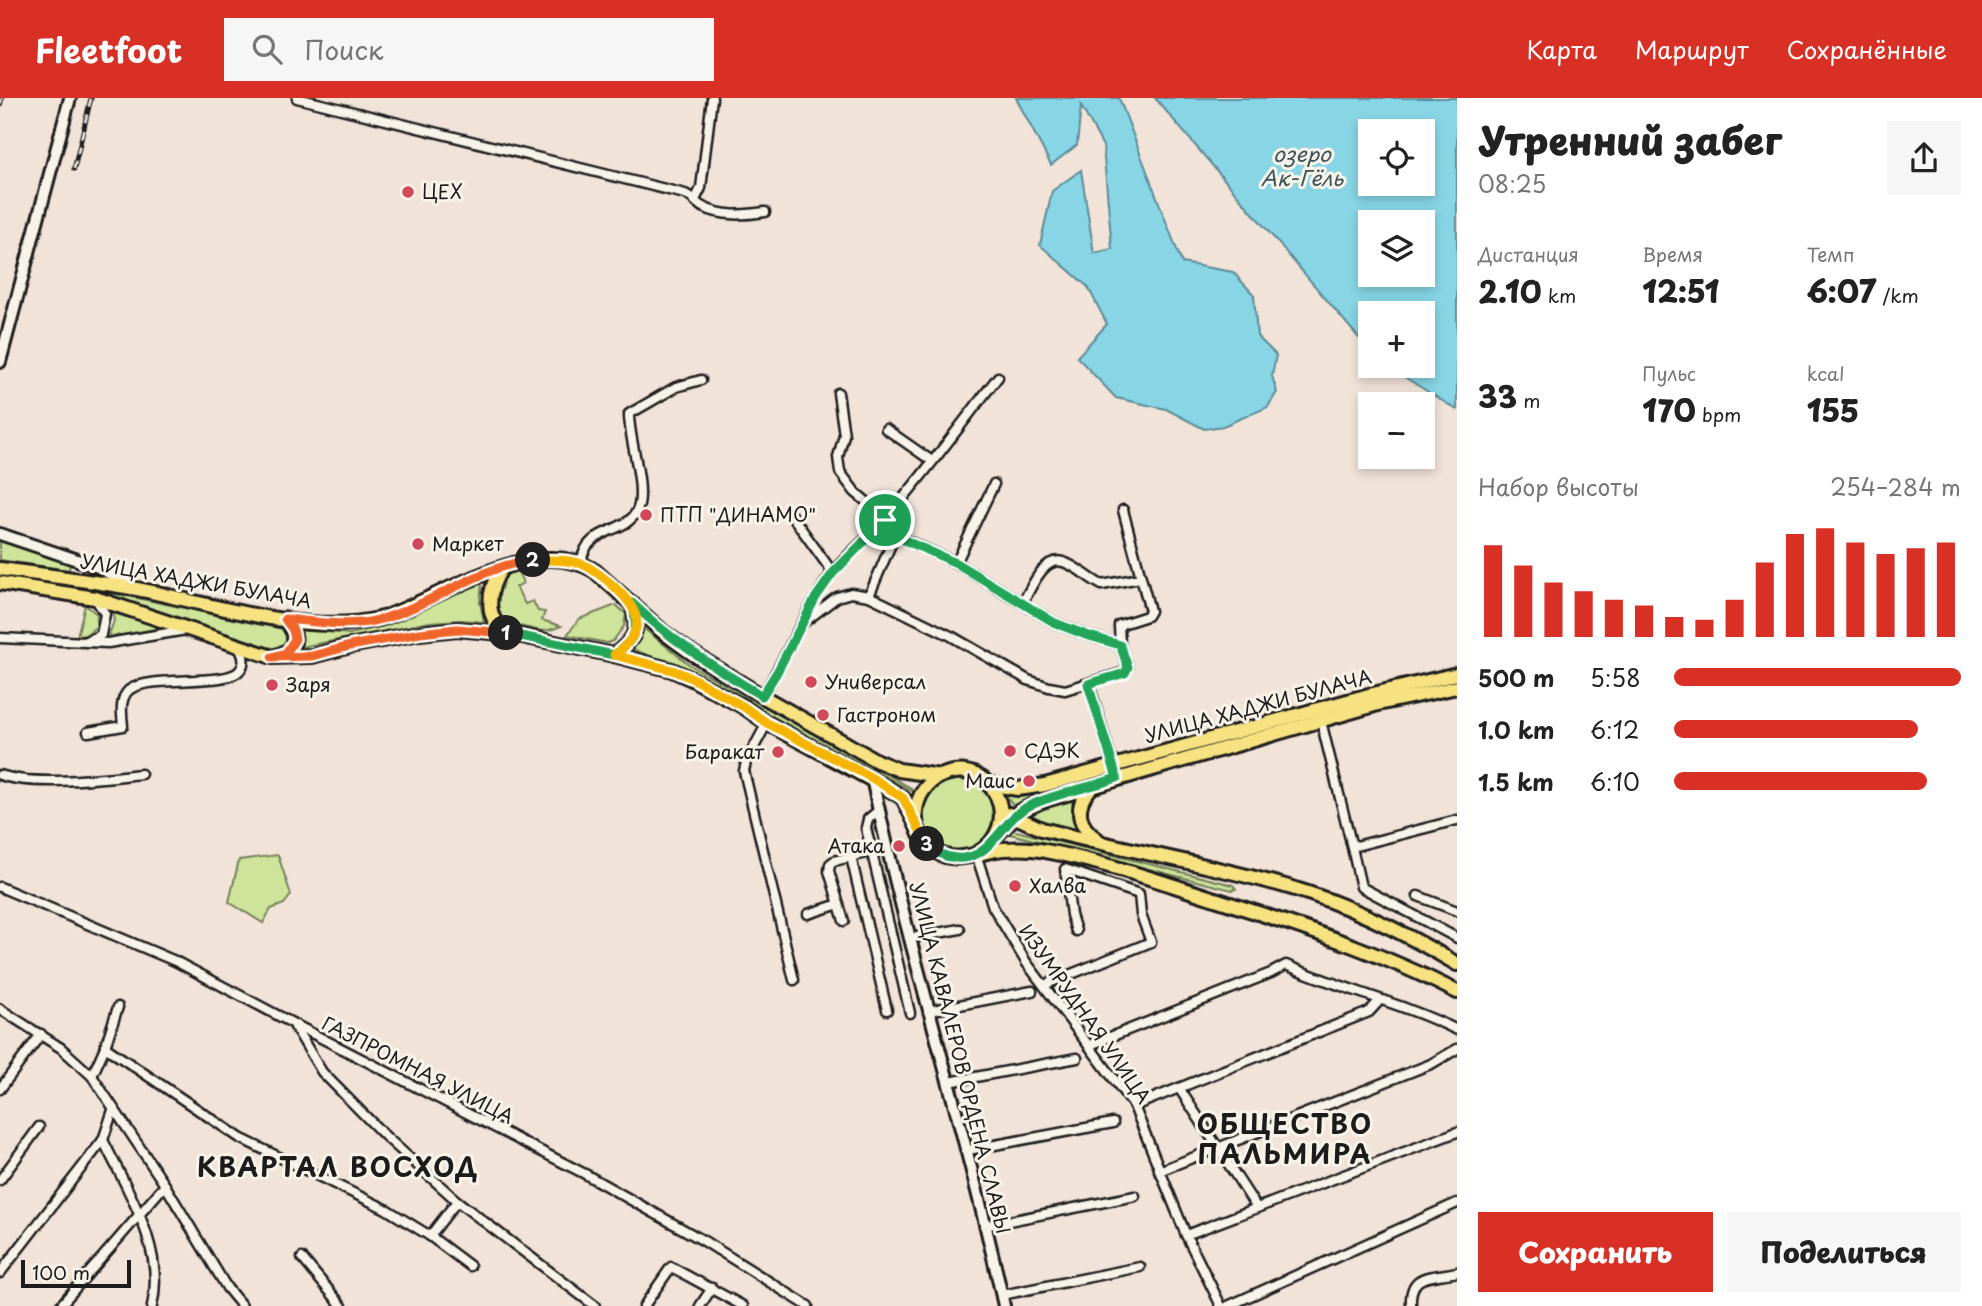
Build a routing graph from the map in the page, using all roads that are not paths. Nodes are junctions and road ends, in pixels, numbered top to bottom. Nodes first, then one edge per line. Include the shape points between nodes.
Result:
1 (65, 98) edge
2 (70, 98) edge
3 (297, 98) edge
4 (712, 98) edge
5 (331, 102) edge
6 (695, 200) junction
7 (765, 212) dead end
8 (0, 344) edge
9 (0, 362) edge
10 (998, 377) dead end
11 (701, 380) dead end
12 (838, 393) dead end
13 (886, 429) dead end
14 (932, 461) junction
15 (994, 484) dead end
16 (1123, 510) dead end
17 (792, 516) dead end
18 (885, 520) junction
19 (0, 534) edge
20 (895, 536) junction
21 (580, 563) junction
22 (956, 563) junction
23 (98, 567) junction
24 (502, 568) junction
25 (0, 569) edge
26 (833, 573) junction
27 (1140, 578) junction
28 (0, 583) edge
29 (97, 583) junction
30 (139, 590) junction
31 (869, 596) junction
32 (95, 598) junction
33 (1023, 602) junction
34 (632, 603) junction
35 (285, 619) junction
36 (803, 623) junction
37 (193, 629) junction
38 (512, 634) junction
39 (0, 638) edge
40 (73, 643) junction
41 (238, 645) junction
42 (1120, 645) junction
43 (614, 655) junction
44 (272, 657) junction
45 (1457, 674) edge
46 (1088, 684) junction
47 (1457, 687) edge
48 (762, 696) junction
49 (1319, 715) junction
50 (767, 723) junction
51 (88, 732) dead end
52 (1114, 765) junction
53 (141, 774) dead end
54 (0, 775) edge
55 (940, 776) junction
56 (872, 778) junction
57 (1117, 778) junction
58 (988, 784) junction
59 (1092, 787) junction
60 (1001, 808) junction
61 (879, 810) junction
62 (1013, 818) junction
63 (1457, 820) edge
64 (918, 829) junction
65 (992, 841) junction
66 (1103, 843) junction
67 (1354, 845) junction
68 (872, 852) junction
69 (976, 854) junction
70 (851, 857) junction
71 (0, 887) edge
72 (1418, 896) dead end
73 (839, 904) junction
74 (1457, 911) edge
75 (808, 914) dead end
76 (844, 921) dead end
77 (960, 929) dead end
78 (1076, 931) dead end
79 (1457, 938) edge
80 (911, 940) junction
81 (894, 945) junction
82 (1457, 964) edge
83 (794, 980) dead end
84 (1044, 985) junction
85 (1032, 992) dead end
86 (1457, 992) edge
87 (1381, 1000) junction
88 (118, 1007) dead end
89 (0, 1009) edge
90 (887, 1010) dead end
91 (928, 1011) junction
92 (910, 1013) dead end
93 (294, 1024) junction
94 (1457, 1030) edge
95 (41, 1034) junction
96 (1090, 1045) junction
97 (105, 1047) junction
98 (1457, 1049) edge
99 (1077, 1059) dead end
100 (92, 1076) junction
101 (949, 1082) junction
102 (1179, 1088) junction
103 (0, 1089) edge
104 (1134, 1106) junction
105 (113, 1110) junction
106 (1113, 1124) dead end
107 (39, 1127) dead end
108 (1457, 1132) edge
109 (103, 1140) junction
110 (1219, 1148) junction
111 (968, 1150) junction
112 (1159, 1171) junction
113 (0, 1180) edge
114 (165, 1185) junction
115 (1135, 1196) dead end
116 (457, 1201) junction
117 (1457, 1203) edge
118 (1257, 1208) junction
119 (139, 1214) junction
120 (984, 1226) junction
121 (1186, 1235) junction
122 (430, 1236) junction
123 (302, 1258) dead end
124 (470, 1266) dead end
125 (1140, 1267) dead end
126 (1457, 1272) edge
127 (0, 1273) edge
128 (712, 1288) junction
129 (1003, 1301) edge
130 (731, 1303) edge
131 (806, 1305) edge
132 (60, 1306) edge
133 (152, 1306) edge
134 (242, 1306) edge
135 (342, 1306) edge
136 (595, 1306) edge
137 (644, 1306) edge
138 (701, 1306) edge
139 (743, 1306) edge
140 (1221, 1306) edge
141 (1228, 1306) edge
142 (1411, 1306) edge

1 - 8 main road
2 - 9 main road
3 - 5 street
4 - 6 street via 701,188
5 - 6 street
6 - 7 street via 701,207 740,216
10 - 14 street
11 - 21 street via 677,387 629,414 638,509 626,524 590,542
12 - 18 street via 844,435 837,464 855,492
13 - 14 street
14 - 18 street
15 - 22 street
16 - 27 street
17 - 26 street
18 - 20 street
18 - 26 street
19 - 23 main road
20 - 22 street
20 - 31 street
21 - 24 main road, УЛИЦА ХАДЖИ БУЛАЧА via 531,560
21 - 34 main road, УЛИЦА ХАДЖИ БУЛАЧА
22 - 33 street
23 - 29 main road
23 - 30 main road
24 - 35 main road, УЛИЦА ХАДЖИ БУЛАЧА via 382,619 343,625
24 - 38 main road via 490,589 491,611 497,624
25 - 29 main road, УЛИЦА ХАДЖИ БУЛАЧА
26 - 36 street
27 - 33 street via 1102,585 1064,562 1053,562
27 - 42 street via 1150,613 1119,625
28 - 32 main road, УЛИЦА ХАДЖИ БУЛАЧА
29 - 30 main road, УЛИЦА ХАДЖИ БУЛАЧА
30 - 35 main road, УЛИЦА ХАДЖИ БУЛАЧА
31 - 36 street via 851,593 837,597
31 - 46 street via 1028,680 1065,690
32 - 37 main road, УЛИЦА ХАДЖИ БУЛАЧА
32 - 40 street via 105,614 101,635
33 - 42 street via 1055,623
34 - 43 main road via 636,628 630,643
34 - 48 main road, УЛИЦА ХАДЖИ БУЛАЧА via 692,653
35 - 44 main road via 295,639 286,653
36 - 48 street
37 - 40 street via 108,643
37 - 41 main road, УЛИЦА ХАДЖИ БУЛАЧА
38 - 43 main road, УЛИЦА ХАДЖИ БУЛАЧА
38 - 44 main road, УЛИЦА ХАДЖИ БУЛАЧА via 432,631 312,656
39 - 40 street
41 - 44 main road, УЛИЦА ХАДЖИ БУЛАЧА
41 - 51 street via 243,659 235,674 131,689 122,705 122,726
42 - 46 street via 1128,667 1125,673
43 - 50 main road, УЛИЦА ХАДЖИ БУЛАЧА via 672,670
45 - 49 main road, УЛИЦА ХАДЖИ БУЛАЧА
46 - 52 street
47 - 49 main road, УЛИЦА ХАДЖИ БУЛАЧА
48 - 55 main road, УЛИЦА ХАДЖИ БУЛАЧА via 877,761 899,770
49 - 52 main road, УЛИЦА ХАДЖИ БУЛАЧА
49 - 57 main road, УЛИЦА ХАДЖИ БУЛАЧА
49 - 67 street
50 - 56 main road, УЛИЦА ХАДЖИ БУЛАЧА
50 - 83 street via 744,771
52 - 57 main road
52 - 58 main road, УЛИЦА ХАДЖИ БУЛАЧА via 1033,787
53 - 54 street via 20,780
55 - 58 main road via 968,773
55 - 64 main road via 919,798
56 - 61 main road, УЛИЦА КАВАЛЕРОВ ОРДЕНА СЛАВЫ
56 - 64 main road, УЛИЦА ХАДЖИ БУЛАЧА via 903,798
57 - 59 main road, УЛИЦА ХАДЖИ БУЛАЧА
58 - 60 main road
59 - 62 main road, УЛИЦА ХАДЖИ БУЛАЧА via 1027,806
59 - 66 main road via 1082,800 1080,819 1087,832
60 - 62 main road
60 - 65 main road via 1000,827
61 - 68 street via 866,823
61 - 80 main road, УЛИЦА КАВАЛЕРОВ ОРДЕНА СЛАВЫ
62 - 65 main road, УЛИЦА ХАДЖИ БУЛАЧА
62 - 66 main road
63 - 67 street
64 - 69 main road via 926,844 942,855 962,858
65 - 69 main road
66 - 82 main road via 1324,899
67 - 79 street via 1361,887
68 - 70 street
68 - 81 street
69 - 84 street, ИЗУМРУДНАЯ УЛИЦА via 993,907
69 - 86 main road via 1001,849 1045,850 1133,873 1346,942
70 - 73 street via 830,864
70 - 90 street
71 - 93 street, ГАЗПРОМНАЯ УЛИЦА via 175,961
72 - 74 street
73 - 75 street
73 - 76 street
77 - 80 street
78 - 84 street via 1065,869 1139,894 1151,942
80 - 81 street
80 - 91 main road, УЛИЦА КАВАЛЕРОВ ОРДЕНА СЛАВЫ
81 - 92 street
84 - 96 street, ИЗУМРУДНАЯ УЛИЦА
85 - 91 street
87 - 94 street
87 - 96 street via 1286,965
87 - 102 street via 1369,1012
88 - 97 street
89 - 95 street
91 - 101 main road, УЛИЦА КАВАЛЕРОВ ОРДЕНА СЛАВЫ
93 - 116 street via 322,1072
93 - 131 street, ГАЗПРОМНАЯ УЛИЦА via 585,1174
95 - 100 street
95 - 103 street
96 - 104 street, ИЗУМРУДНАЯ УЛИЦА
97 - 100 street
97 - 122 street via 240,1138
98 - 110 street via 1431,1064
99 - 101 street
100 - 105 street
101 - 111 main road, УЛИЦА КАВАЛЕРОВ ОРДЕНА СЛАВЫ
102 - 104 street
102 - 110 street
104 - 112 street, ИЗУМРУДНАЯ УЛИЦА
105 - 109 street
105 - 114 street
106 - 111 street
107 - 113 street
108 - 118 street
109 - 119 street
109 - 127 street
110 - 112 street
110 - 118 street
111 - 120 main road, УЛИЦА КАВАЛЕРОВ ОРДЕНА СЛАВЫ
112 - 121 street, ИЗУМРУДНАЯ УЛИЦА
114 - 119 street
114 - 134 street
115 - 120 street
116 - 122 street
116 - 136 street
117 - 141 street
118 - 121 street
119 - 132 street
119 - 133 street via 156,1276
120 - 129 main road, УЛИЦА КАВАЛЕРОВ ОРДЕНА СЛАВЫ
121 - 140 street, ИЗУМРУДНАЯ УЛИЦА
122 - 124 street
123 - 135 street
125 - 129 street
126 - 142 street via 1413,1284
128 - 130 street
128 - 137 street via 671,1266
128 - 138 street
130 - 139 street

